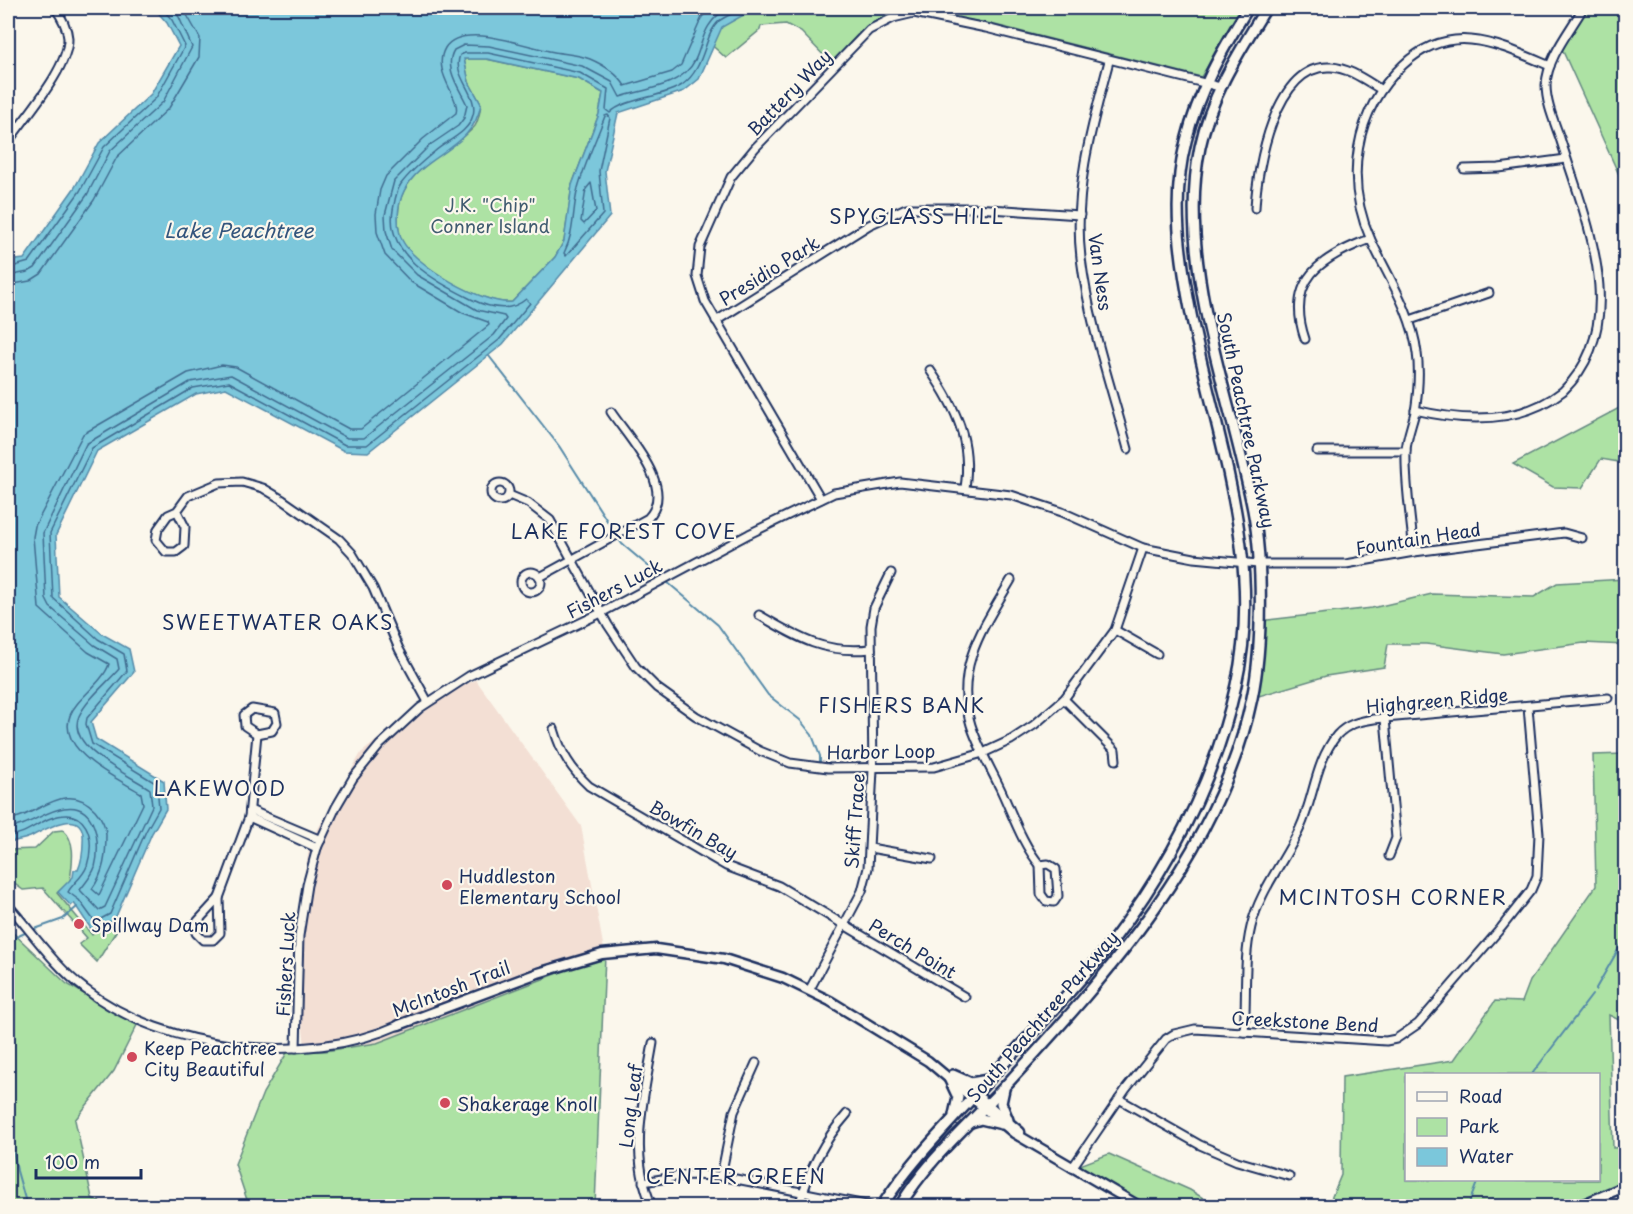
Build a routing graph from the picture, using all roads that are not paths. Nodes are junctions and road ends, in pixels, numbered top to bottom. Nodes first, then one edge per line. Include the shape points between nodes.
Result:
1 (55, 8) edge
2 (1248, 8) edge
3 (1266, 8) edge
4 (1583, 8) edge
5 (1109, 61) junction
6 (1550, 66) junction
7 (1205, 83) junction
8 (1220, 87) junction
9 (1380, 89) junction
10 (8, 142) edge
11 (1566, 159) junction
12 (1464, 169) dead end
13 (1255, 208) dead end
14 (1080, 215) junction
15 (1371, 239) junction
16 (1489, 292) dead end
17 (1410, 320) junction
18 (716, 321) junction
19 (1305, 339) dead end
20 (930, 370) dead end
21 (1415, 411) junction
22 (611, 412) dead end
23 (1128, 449) dead end
24 (1317, 451) dead end
25 (1406, 451) junction
26 (965, 488) junction
27 (509, 495) dead end
28 (821, 499) junction
29 (177, 511) junction
30 (1581, 538) dead end
31 (1143, 548) junction
32 (1414, 552) junction
33 (572, 559) junction
34 (1244, 563) junction
35 (1258, 564) junction
36 (891, 573) dead end
37 (540, 577) dead end
38 (1011, 580) dead end
39 (601, 613) junction
40 (759, 615) dead end
41 (1115, 630) junction
42 (871, 649) junction
43 (1157, 654) dead end
44 (1608, 698) dead end
45 (1064, 699) junction
46 (428, 702) junction
47 (1528, 707) junction
48 (1385, 719) junction
49 (554, 729) dead end
50 (257, 734) junction
51 (983, 753) junction
52 (1116, 760) dead end
53 (873, 769) junction
54 (250, 814) junction
55 (321, 840) junction
56 (317, 848) junction
57 (870, 848) junction
58 (1389, 856) dead end
59 (932, 859) dead end
60 (1040, 865) junction
61 (219, 898) junction
62 (8, 905) edge
63 (846, 926) junction
64 (810, 989) junction
65 (965, 997) dead end
66 (399, 1025) joint
67 (1244, 1032) junction
68 (654, 1043) dead end
69 (296, 1048) junction
70 (756, 1063) dead end
71 (951, 1077) junction
72 (990, 1079) junction
73 (1005, 1086) junction
74 (974, 1096) junction
75 (1119, 1100) junction
76 (986, 1106) junction
77 (847, 1114) dead end
78 (953, 1118) junction
79 (971, 1122) junction
80 (1005, 1122) junction
81 (1072, 1168) junction
82 (722, 1176) junction
83 (1289, 1176) dead end
84 (643, 1182) junction
85 (1626, 1186) edge
86 (802, 1194) junction
87 (818, 1196) junction
88 (652, 1206) edge
89 (799, 1206) edge
90 (842, 1206) edge
91 (871, 1206) edge
92 (882, 1206) edge
93 (900, 1206) edge
94 (1139, 1206) edge
95 (1579, 1206) edge

1 - 10 street via 68,38 61,66
2 - 7 main road, South Peachtree Parkway
3 - 8 main road, South Peachtree Parkway
4 - 6 street
5 - 7 street, Battery Way
5 - 14 street, Van Ness via 1088,139
5 - 18 street, Battery Way via 914,13 873,27 755,148 727,183 700,247 698,261 700,288
6 - 9 street via 1503,45 1455,39 1413,58
6 - 11 street via 1547,96
7 - 8 street, Battery Way
7 - 34 main road, South Peachtree Parkway via 1185,143 1178,238
8 - 35 main road, South Peachtree Parkway via 1200,147 1193,203 1194,241 1254,513
9 - 13 street via 1341,68 1329,66 1295,81 1263,153 1256,180
9 - 15 street via 1360,132 1356,157 1359,203
11 - 12 street
11 - 21 street via 1606,276 1604,324 1593,355 1565,389 1536,409 1462,418
14 - 18 street, Presidio Park via 906,207 869,225
14 - 23 street, Van Ness via 1081,257 1094,326
15 - 17 street
15 - 19 street via 1330,256 1308,277 1298,301
16 - 17 street
17 - 21 street via 1418,355
18 - 28 street, Battery Way
20 - 26 street via 964,431 968,466
21 - 25 street
22 - 33 street via 649,469 659,494 654,512
24 - 25 street
25 - 32 street
26 - 28 street, Fishers Luck via 900,482 834,493
26 - 31 street, Fishers Luck via 1040,504
27 - 33 street, Harbor Loop via 528,503 550,520
28 - 39 street, Fishers Luck
29 - 29 street via 168,515 158,529 156,540 166,552 176,552 184,546 185,527
29 - 46 street via 188,496 201,489 242,482 263,488 339,539 363,569
30 - 32 street, Fountain Head via 1564,533
31 - 34 street, Fishers Luck
31 - 41 street, Harbor Loop
32 - 35 street, Fountain Head via 1346,564
33 - 37 street
33 - 39 street, Harbor Loop
34 - 35 street, Fishers Luck
34 - 72 main road, South Peachtree Parkway via 1247,590 1237,681 1227,723 1182,835 1110,945
35 - 73 main road, South Peachtree Parkway via 1259,636 1252,698 1216,803 1179,869 1128,945
36 - 42 street, Skiff Trace via 874,608
38 - 51 street via 977,637 968,665 965,703
39 - 46 street, Fishers Luck via 469,676
39 - 53 street, Harbor Loop via 636,667 672,701 760,752 815,767
40 - 42 street via 807,643 839,650
41 - 43 street
41 - 45 street, Harbor Loop
42 - 53 street, Skiff Trace
44 - 47 street, Highgreen Ridge
45 - 51 street, Harbor Loop via 1011,740
45 - 52 street via 1115,750
46 - 55 street, Fishers Luck via 369,758 336,807
47 - 48 street, Highgreen Ridge
47 - 67 street, Creekstone Bend via 1539,834 1537,876 1502,928 1418,1024 1396,1039
48 - 58 street via 1396,838
48 - 67 street, Highgreen Ridge via 1356,722 1339,732 1329,746 1301,827 1257,908 1251,927
49 - 63 street, Bowfin Bay via 560,749 589,786 706,855 743,874 779,886
50 - 50 street via 276,727 275,713 261,708 245,713 245,726
50 - 54 street
51 - 53 street, Harbor Loop via 934,767
51 - 60 street
53 - 57 street, Skiff Trace
54 - 55 street
54 - 56 street
54 - 61 street
55 - 56 street, Fishers Luck
56 - 69 street, Fishers Luck via 299,936
57 - 59 street
57 - 63 street, Skiff Trace via 862,891
60 - 60 street via 1056,869 1058,896 1054,902 1043,899
61 - 61 street via 196,923 196,933 203,940 213,940 219,933
62 - 69 street, McIntosh Trail via 87,991 141,1022 195,1039
63 - 64 street, Skiff Trace
63 - 65 street, Perch Point
64 - 66 street, McIntosh Trail via 724,959 675,950 636,949 554,967
64 - 71 street, McIntosh Trail
66 - 69 street, McIntosh Trail via 336,1044
67 - 75 street, Creekstone Bend via 1196,1029 1174,1034 1151,1056
68 - 84 street, Long Leaf via 638,1151
70 - 82 street via 734,1112
71 - 72 main road via 971,1083
71 - 74 street, McIntosh Trail
71 - 78 main road via 958,1097
72 - 74 main road, South Peachtree Parkway
73 - 76 main road, South Peachtree Parkway
73 - 80 main road via 1001,1104
74 - 76 street, McIntosh Trail
74 - 78 main road, South Peachtree Parkway
75 - 81 street, Creekstone Bend
75 - 83 street via 1200,1145
76 - 79 main road, South Peachtree Parkway
76 - 80 street, McIntosh Trail
77 - 86 street via 811,1170
78 - 92 main road, South Peachtree Parkway via 920,1152
79 - 80 main road
79 - 93 main road, South Peachtree Parkway via 920,1176
80 - 81 street, McIntosh Trail
81 - 94 street, McIntosh Trail
82 - 84 street via 687,1175
82 - 86 street
84 - 88 street, Long Leaf
85 - 95 street
86 - 87 street
86 - 89 street
87 - 90 street
87 - 91 street

